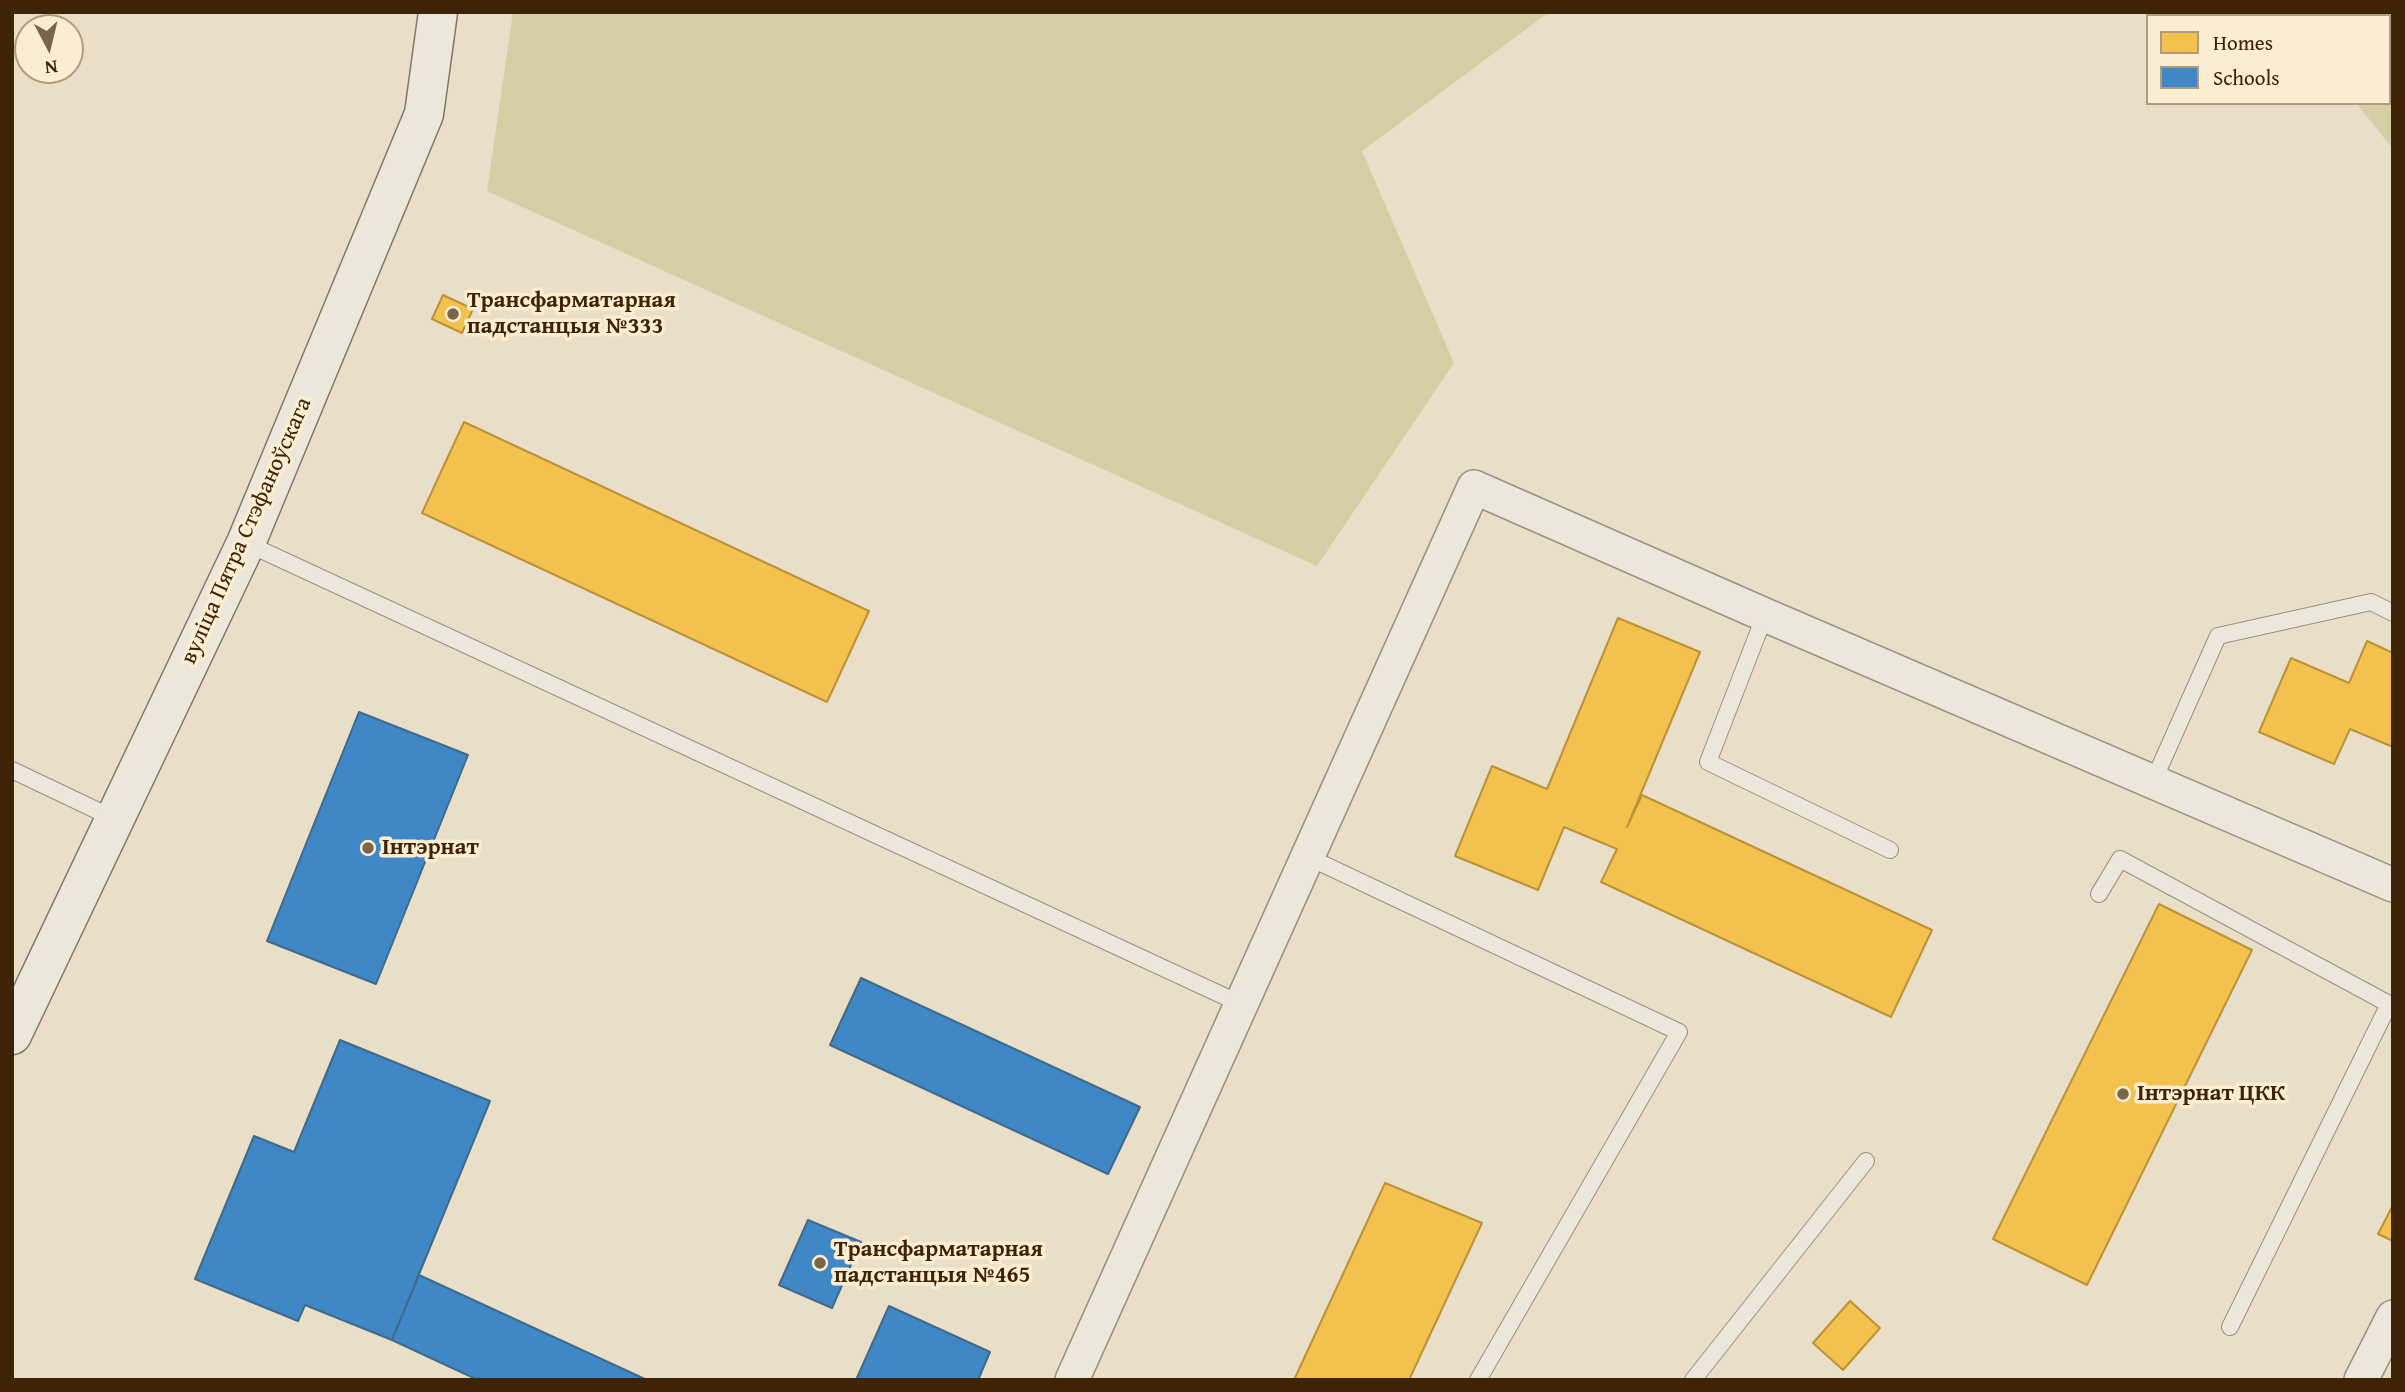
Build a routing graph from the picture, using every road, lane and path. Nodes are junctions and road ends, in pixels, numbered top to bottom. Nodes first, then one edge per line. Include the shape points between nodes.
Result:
1 (438, 12) edge
2 (247, 543) junction
3 (2393, 613) edge
4 (1765, 615) junction
5 (14, 775) edge
6 (2153, 782) junction
7 (115, 819) junction
8 (1890, 850) dead end
9 (1308, 857) junction
10 (2393, 885) edge
11 (2099, 894) dead end
12 (1241, 1004) junction
13 (2391, 1005) edge
14 (12, 1035) edge
15 (1866, 1161) dead end
16 (2393, 1317) edge
17 (2230, 1327) dead end
18 (1072, 1380) edge
19 (1478, 1380) edge
20 (1693, 1380) edge
21 (2361, 1380) edge

1 - 2 street, вуліца Пятра Стэфаноўскага via 424,114
2 - 7 street, вуліца Пятра Стэфаноўскага
2 - 12 lane
3 - 6 lane via 2371,602 2218,636
4 - 6 street
4 - 8 lane via 1708,762
4 - 9 street via 1474,487
5 - 7 lane
6 - 10 street
7 - 14 street, вуліца Пятра Стэфаноўскага
9 - 12 street
9 - 19 lane via 1679,1032
11 - 13 lane via 2120,859
12 - 18 street
13 - 17 lane
15 - 20 lane
16 - 21 street

